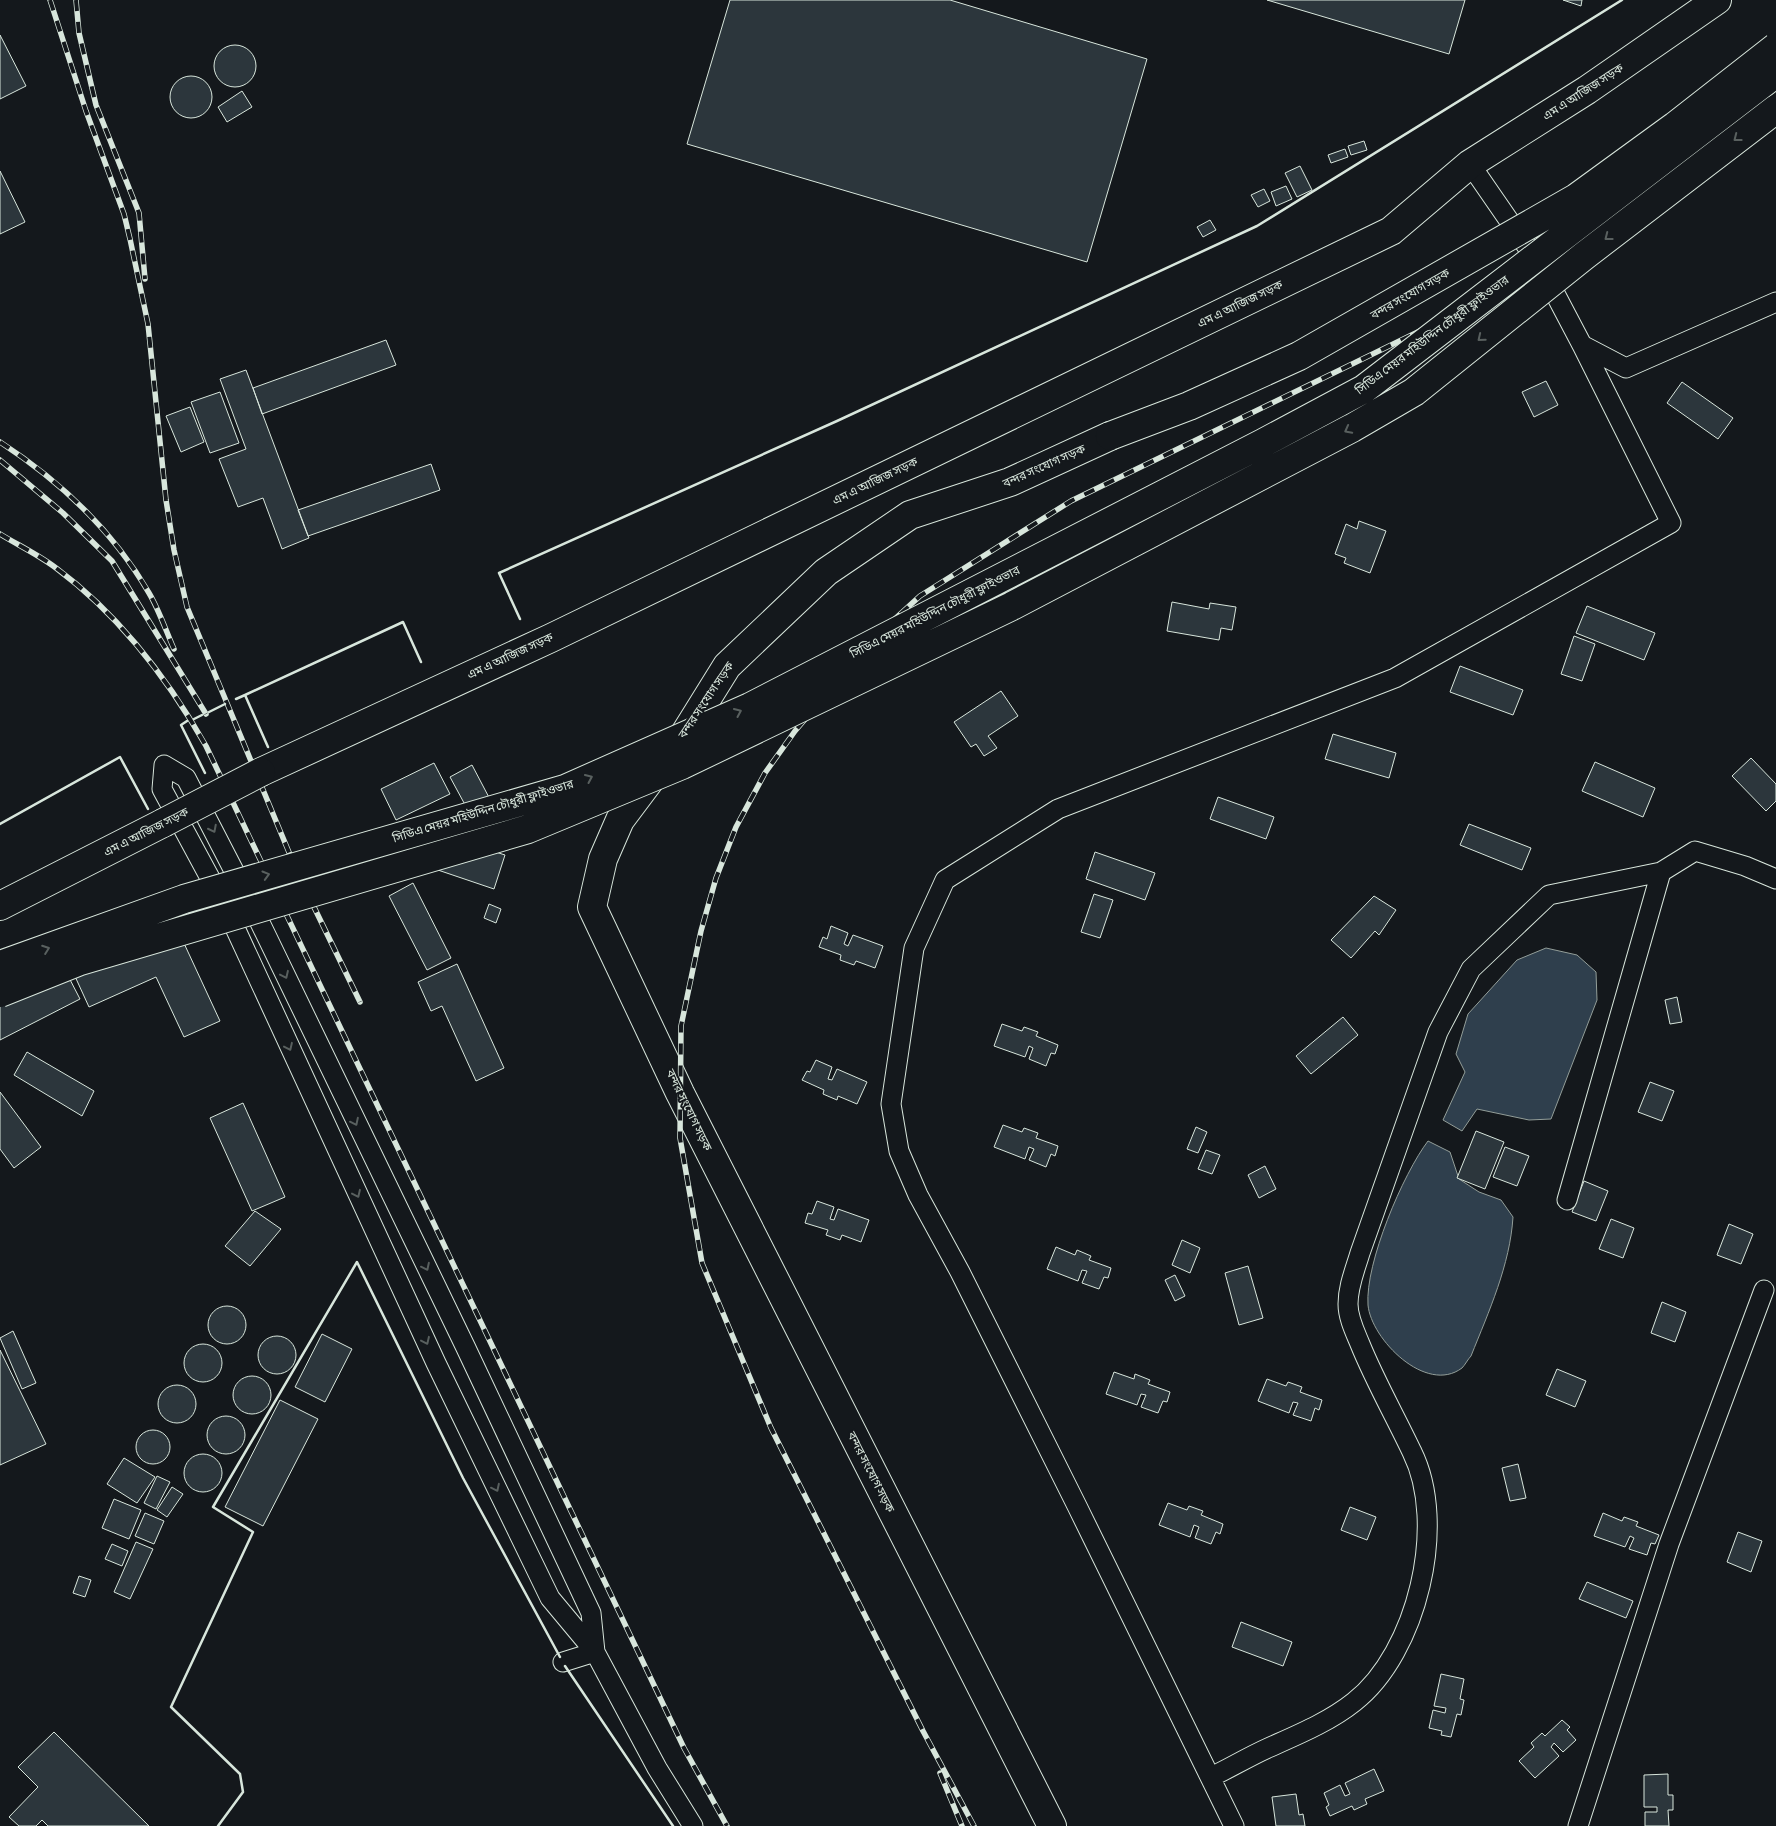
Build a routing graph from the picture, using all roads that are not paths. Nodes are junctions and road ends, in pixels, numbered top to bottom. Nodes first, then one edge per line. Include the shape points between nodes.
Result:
1 (1717, 0) edge
2 (1776, 47) edge
3 (1776, 73) edge
4 (1776, 109) edge
5 (1470, 164) junction
6 (1776, 302) edge
7 (1582, 345) junction
8 (1661, 872) junction
9 (1776, 879) edge
10 (0, 906) edge
11 (0, 965) edge
12 (0, 994) edge
13 (1567, 1200) dead end
14 (1764, 1290) dead end
15 (595, 1652) junction
16 (562, 1662) dead end
17 (1211, 1777) junction
18 (692, 1826) edge
19 (1052, 1826) edge
20 (1234, 1826) edge
21 (1578, 1826) edge

1 - 5 main road, এম এ আজিজ সড়ক via 1588,90
2 - 19 main road, বন্দর সংযোগ সড়ক, bridge via 1675,126 1568,203 1300,356 1010,482 910,515 826,572 727,666 686,732 620,820 603,859 592,907 685,1102
11 -> 3 main road, সিডিএ মেয়র মহিউদ্দিন চৌধুরী ফ্লাইওভার, bridge via 184,899 565,789 750,707 1364,389
4 -> 12 main road, bridge via 1414,392 1343,433 1012,606 682,765 528,829 80,961
5 - 7 street via 1541,267
5 - 10 main road, এম এ আজিজ সড়ক, bridge via 1391,231 551,638 261,772
6 - 7 street via 1626,368
7 - 17 street via 1671,523 1395,678 1058,809 945,880 914,948 891,1104 899,1151 918,1195
8 - 9 street via 1695,851
8 - 13 street
8 - 17 street via 1549,895 1471,969 1438,1032 1360,1253 1350,1284 1348,1306 1368,1363 1414,1454 1422,1483 1428,1551 1413,1606 1392,1658 1355,1702 1334,1716
14 - 21 street via 1668,1544
15 - 15 street via 550,1598 428,1346 224,904 162,789 164,765 186,778 251,904 590,1612
15 - 16 street
15 - 18 street
17 - 20 street

